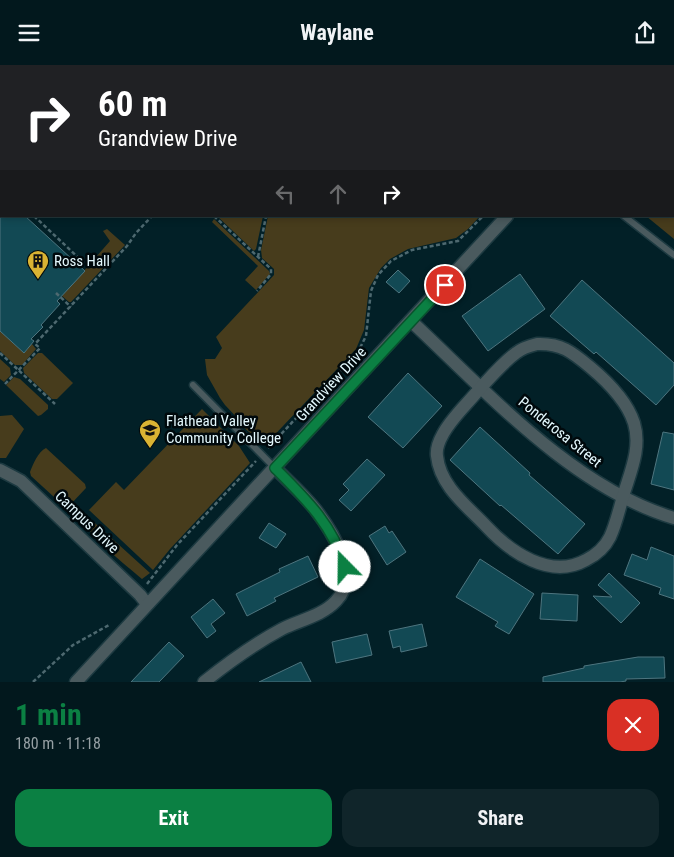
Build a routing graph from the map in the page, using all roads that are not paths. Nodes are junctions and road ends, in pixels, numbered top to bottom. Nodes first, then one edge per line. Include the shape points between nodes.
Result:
1 (506, 217) edge
2 (625, 217) edge
3 (674, 255) edge
4 (411, 321) junction
5 (193, 385) dead end
6 (482, 387) junction
7 (275, 468) junction
8 (0, 470) edge
9 (622, 497) junction
10 (674, 518) edge
11 (147, 604) junction
12 (76, 682) edge
13 (204, 682) edge

1 - 4 street, Grandview Drive
2 - 3 lane
4 - 6 street, Ponderosa Street
4 - 7 street, Grandview Drive
5 - 7 lane
6 - 9 street, Ponderosa Street via 555,453 590,479
6 - 9 street via 509,358 527,347 556,345 575,354 616,393 634,422 636,453
6 - 9 street via 442,435 437,456 443,477 453,492 510,548 530,560 552,566 584,562 610,537
7 - 11 street, Grandview Drive
7 - 13 street via 314,508 329,531 345,567 344,591 327,609 257,643
8 - 11 street, Campus Drive via 21,481
9 - 10 street, Ponderosa Street
11 - 12 street, Grandview Drive

